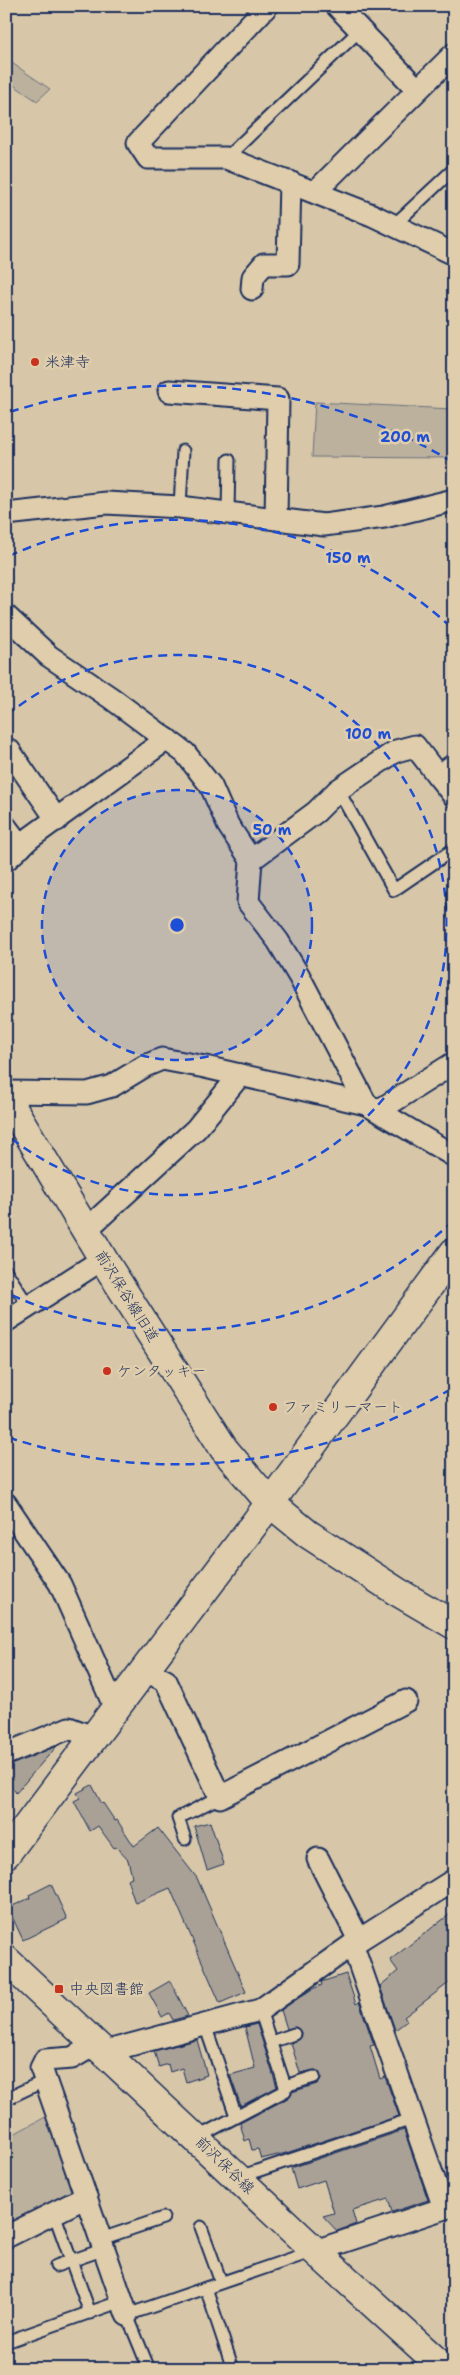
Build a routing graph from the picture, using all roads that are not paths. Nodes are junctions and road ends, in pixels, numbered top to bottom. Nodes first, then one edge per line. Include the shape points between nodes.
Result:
1 (267, 6) edge
2 (337, 6) edge
3 (360, 30) junction
4 (454, 54) edge
5 (417, 89) junction
6 (226, 158) junction
7 (454, 169) edge
8 (290, 182) junction
9 (315, 192) junction
10 (394, 225) junction
11 (454, 254) edge
12 (252, 289) dead end
13 (169, 391) dead end
14 (183, 451) dead end
15 (229, 460) dead end
16 (454, 500) edge
17 (180, 507) junction
18 (228, 513) junction
19 (6, 514) edge
20 (276, 519) junction
21 (6, 616) edge
22 (167, 739) junction
23 (6, 751) edge
24 (446, 771) edge
25 (338, 790) junction
26 (454, 796) edge
27 (56, 820) junction
28 (6, 827) edge
29 (454, 849) edge
30 (13, 854) edge
31 (251, 860) junction
32 (454, 1063) edge
33 (240, 1075) junction
34 (6, 1092) edge
35 (6, 1097) edge
36 (372, 1108) junction
37 (454, 1156) edge
38 (86, 1230) junction
39 (454, 1252) edge
40 (103, 1259) junction
41 (6, 1271) edge
42 (29, 1307) junction
43 (6, 1321) edge
44 (270, 1503) junction
45 (6, 1504) edge
46 (454, 1625) edge
47 (144, 1670) junction
48 (406, 1701) dead end
49 (115, 1708) junction
50 (93, 1737) junction
51 (6, 1754) edge
52 (220, 1797) junction
53 (185, 1839) dead end
54 (6, 1854) edge
55 (318, 1859) dead end
56 (454, 1880) edge
57 (356, 1943) junction
58 (6, 1960) edge
59 (260, 2010) junction
60 (205, 2025) junction
61 (294, 2034) dead end
62 (271, 2042) junction
63 (100, 2048) junction
64 (314, 2077) dead end
65 (46, 2080) junction
66 (285, 2086) junction
67 (6, 2099) edge
68 (236, 2116) junction
69 (412, 2118) junction
70 (196, 2138) junction
71 (238, 2178) junction
72 (86, 2198) junction
73 (449, 2207) edge
74 (54, 2213) junction
75 (163, 2218) dead end
76 (201, 2227) dead end
77 (6, 2237) edge
78 (103, 2244) junction
79 (315, 2251) junction
80 (71, 2260) junction
81 (56, 2266) dead end
82 (221, 2282) junction
83 (206, 2288) junction
84 (125, 2308) junction
85 (90, 2313) junction
86 (6, 2342) edge
87 (149, 2369) edge
88 (233, 2369) edge
89 (445, 2369) edge

1 - 6 street via 138,143 148,158
2 - 3 street
3 - 5 street
3 - 6 lane
4 - 5 street
5 - 9 street
6 - 8 street
7 - 10 lane
8 - 9 street
8 - 12 street via 288,264 264,264 253,277
9 - 10 street
10 - 11 street
13 - 20 street via 278,399
14 - 17 lane
15 - 18 lane
16 - 20 street via 384,517 324,525
17 - 18 street
17 - 19 street via 106,503
18 - 20 street
21 - 22 street via 48,656
22 - 27 street
22 - 31 street via 185,752 211,786 228,825
23 - 27 street via 9,750
24 - 25 street via 415,746 396,752
24 - 26 street
25 - 29 lane via 394,890
25 - 31 street via 316,812
27 - 30 street
28 - 30 street
31 - 36 street via 248,902 278,941
32 - 36 street
33 - 34 street via 162,1059 112,1086 88,1093
33 - 36 street
33 - 38 street via 196,1129
35 - 38 street, 前沢保谷線旧道
36 - 37 street
38 - 40 street, 前沢保谷線旧道
39 - 44 street
40 - 42 street
40 - 44 street, 前沢保谷線旧道 via 224,1449
41 - 42 lane
42 - 43 street
44 - 46 street, 前沢保谷線旧道 via 308,1534
44 - 47 street
45 - 49 street via 60,1584
47 - 49 street
47 - 52 street via 166,1681
48 - 52 street
49 - 50 street
50 - 51 street via 69,1728
50 - 54 street
52 - 53 lane via 178,1818
55 - 57 street
56 - 57 street
57 - 59 street
57 - 69 street
58 - 63 street, 前沢保谷線
59 - 60 street
59 - 62 lane
60 - 63 street
60 - 68 lane
61 - 62 lane
62 - 66 lane
63 - 65 street via 72,2058 45,2060 41,2068
63 - 70 street, 前沢保谷線
64 - 66 lane
65 - 67 lane
65 - 72 street
66 - 68 lane via 285,2091
68 - 70 lane
69 - 71 lane
69 - 73 street
70 - 71 street, 前沢保谷線
71 - 79 street, 前沢保谷線
72 - 74 street
72 - 78 street
73 - 79 street
74 - 77 street
74 - 80 lane
75 - 78 lane
76 - 82 lane
78 - 80 lane
78 - 84 street
79 - 82 lane
79 - 89 street, 前沢保谷線
80 - 81 lane
80 - 85 lane
82 - 83 lane
83 - 84 lane
83 - 88 lane
84 - 85 lane
84 - 87 lane
85 - 86 lane

